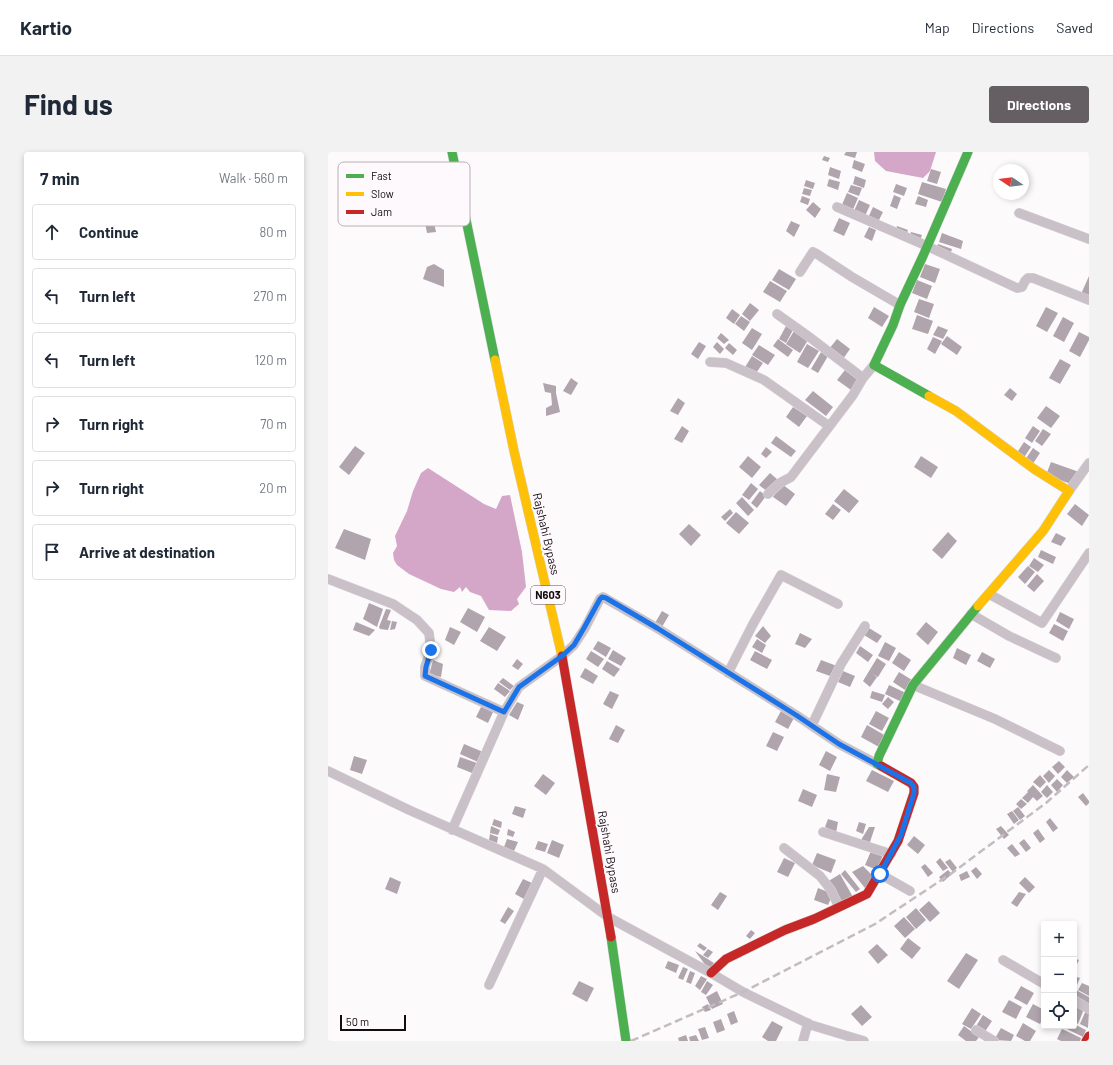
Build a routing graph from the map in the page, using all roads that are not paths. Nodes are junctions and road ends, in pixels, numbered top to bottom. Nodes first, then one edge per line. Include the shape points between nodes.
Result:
1 (452, 152) edge
2 (968, 152) edge
3 (454, 162) edge
4 (837, 206) dead end
5 (1019, 214) dead end
6 (467, 226) edge
7 (1089, 239) edge
8 (927, 246) junction
9 (800, 272) dead end
10 (1089, 300) edge
11 (900, 305) junction
12 (777, 314) dead end
13 (710, 362) dead end
14 (874, 365) junction
15 (863, 378) junction
16 (830, 426) junction
17 (1089, 464) edge
18 (1069, 492) junction
19 (768, 494) dead end
20 (1089, 553) edge
21 (328, 579) edge
22 (989, 594) junction
23 (838, 604) dead end
24 (971, 614) junction
25 (865, 626) dead end
26 (562, 656) junction
27 (1056, 658) dead end
28 (728, 673) junction
29 (913, 684) junction
30 (504, 712) junction
31 (812, 725) junction
32 (1060, 752) dead end
33 (877, 764) junction
34 (328, 771) edge
35 (452, 830) junction
36 (823, 832) dead end
37 (784, 848) dead end
38 (891, 854) junction
39 (543, 869) junction
40 (880, 874) junction
41 (910, 891) dead end
42 (839, 907) junction
43 (608, 917) junction
44 (1003, 960) dead end
45 (711, 973) junction
46 (1041, 982) edge
47 (489, 985) dead end
48 (1077, 1002) edge
49 (1089, 1009) edge
50 (808, 1023) junction
51 (976, 1030) dead end
52 (1089, 1036) edge
53 (626, 1041) edge
54 (804, 1041) edge
55 (864, 1041) edge
56 (994, 1041) edge
57 (1086, 1041) edge

1 - 3 main road, Rajshahi Bypass / N603
2 - 8 main road
4 - 8 street
5 - 7 street
6 - 26 main road, Rajshahi Bypass / N603 via 514,451
8 - 10 street via 1016,288 1022,288 1028,278 1033,278
8 - 11 main road
9 - 11 street via 813,252
11 - 14 main road
12 - 15 street
13 - 16 street via 726,363 764,380
14 - 15 street
14 - 18 main road via 956,411
15 - 16 street
16 - 19 street via 791,477 780,482
17 - 18 street
18 - 22 main road via 1043,531
20 - 22 street via 1042,623
21 - 30 street via 393,604 417,620 429,633 431,650 425,676
22 - 24 main road
23 - 28 street via 781,575
24 - 27 street via 1009,636
24 - 29 main road
25 - 31 street via 841,664
26 - 28 street via 574,645 602,597
26 - 30 street via 519,687
26 - 43 main road, Rajshahi Bypass / N603
28 - 31 street
29 - 32 street via 996,719
29 - 33 main road
30 - 35 street
31 - 33 street via 839,744
33 - 38 main road via 908,780 914,787 904,828
34 - 35 street
35 - 39 street
36 - 38 street
37 - 42 street via 820,876 831,890
38 - 40 main road
39 - 43 street
39 - 47 street
40 - 41 street
40 - 42 main road via 867,894
42 - 45 main road via 726,959
43 - 45 street
43 - 53 main road, Rajshahi Bypass / N603
44 - 46 street
45 - 50 street via 743,992
48 - 49 street
50 - 54 street
50 - 55 street
51 - 56 street
52 - 57 main road

